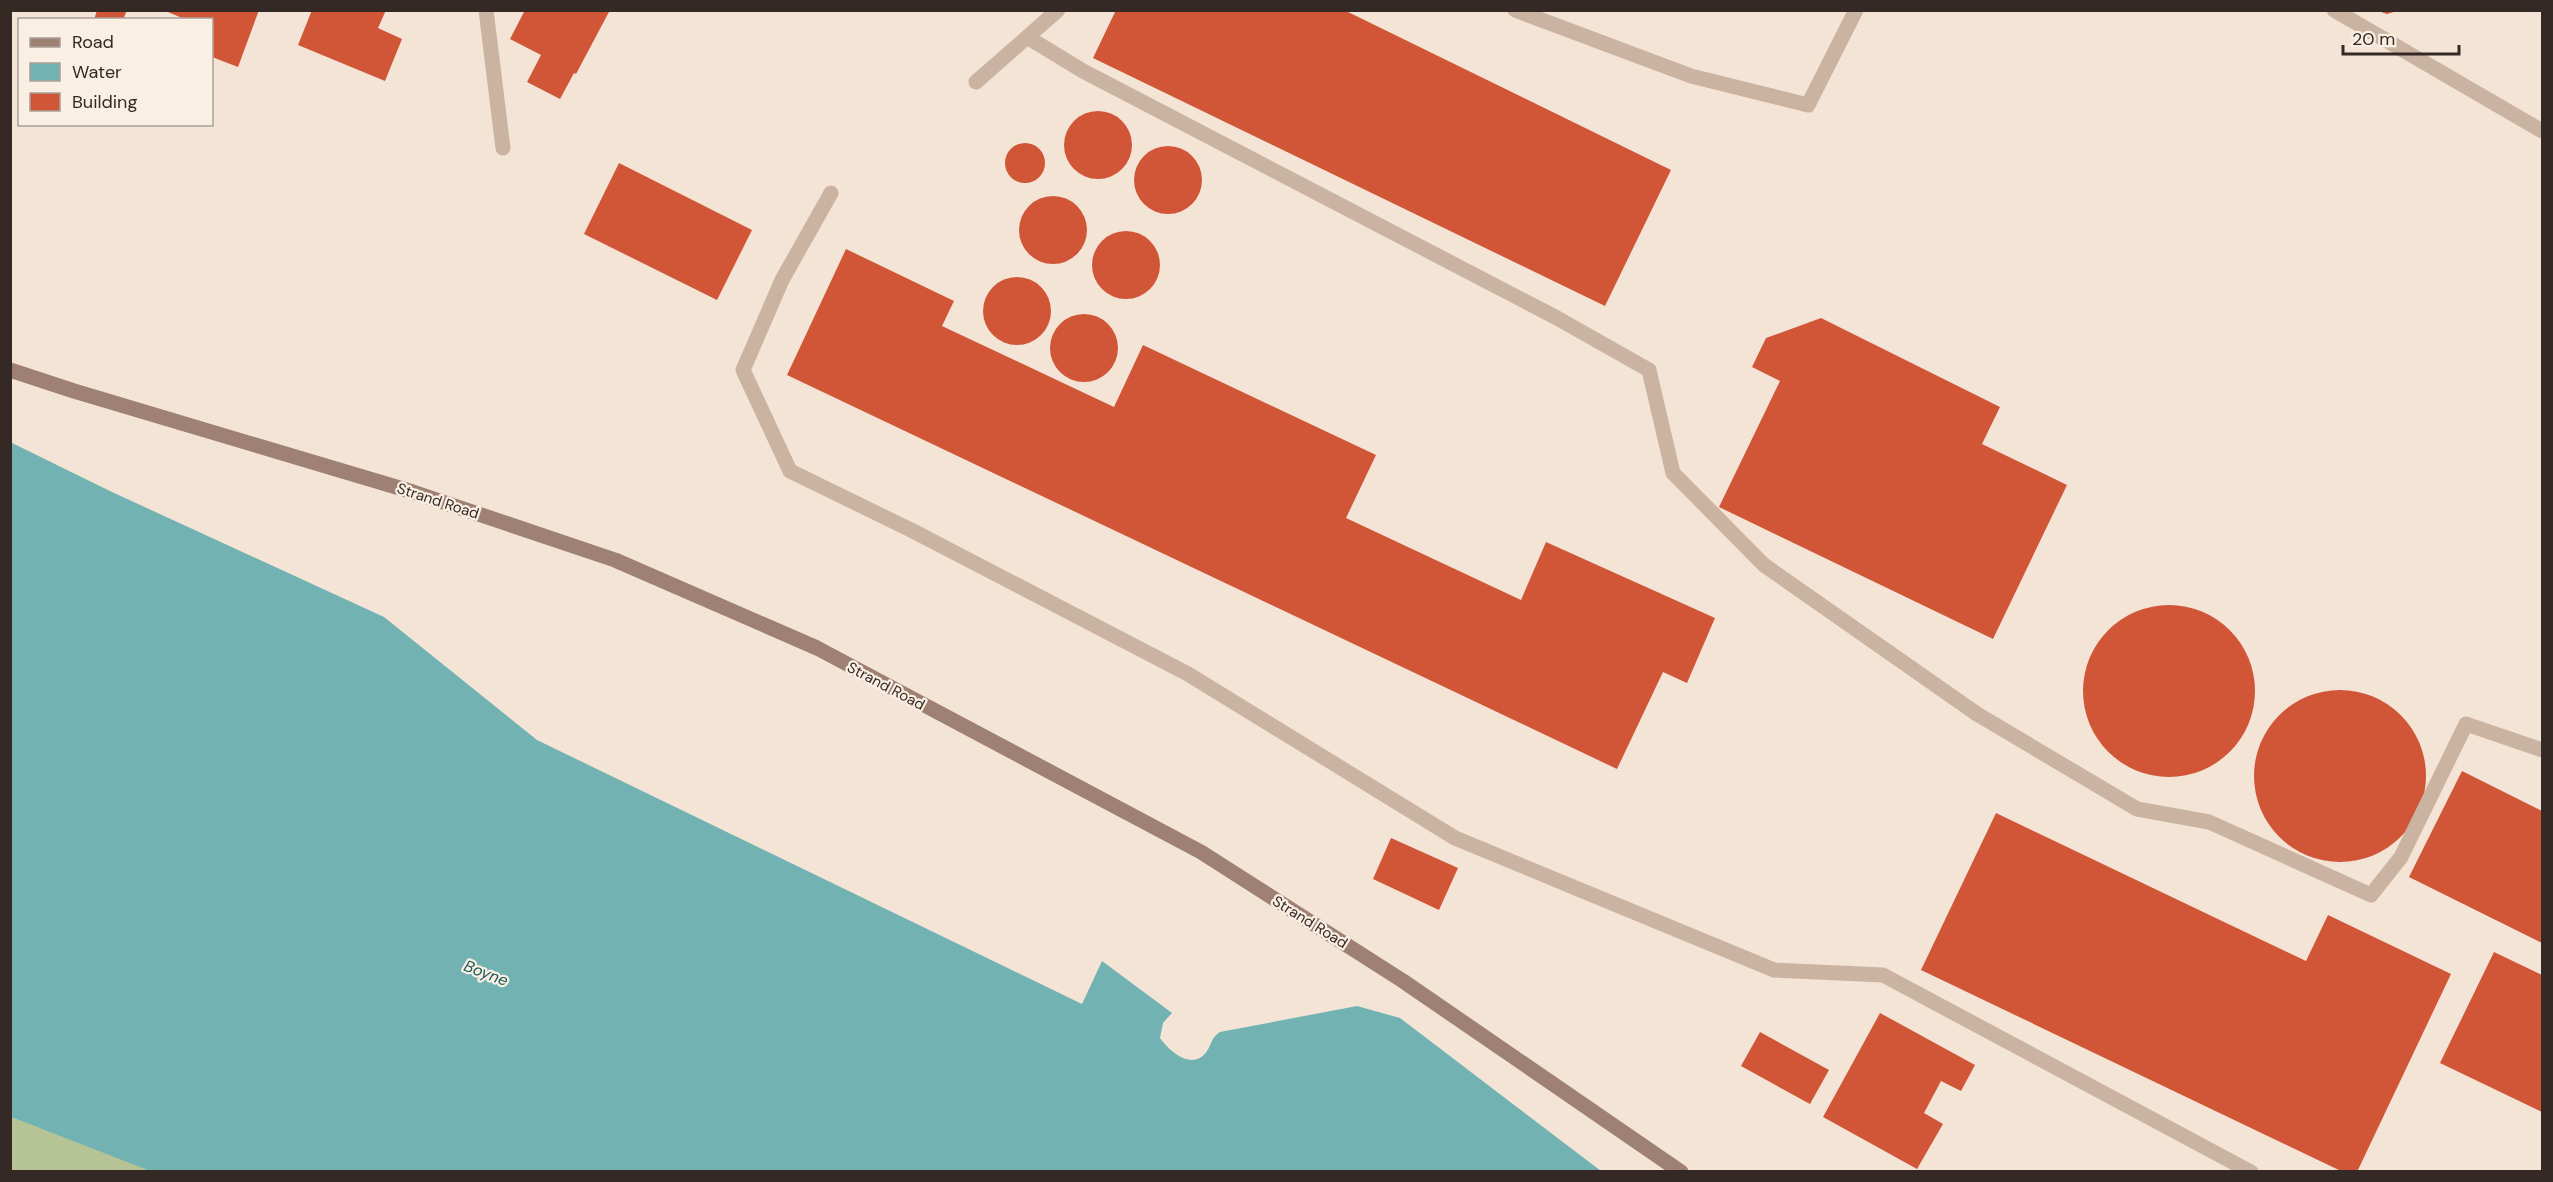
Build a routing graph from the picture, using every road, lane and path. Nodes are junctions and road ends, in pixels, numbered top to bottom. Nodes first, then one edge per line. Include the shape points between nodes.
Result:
1 (486, 10) edge
2 (1058, 10) edge
3 (1515, 10) edge
4 (1856, 10) edge
5 (2334, 10) edge
6 (1027, 37) junction
7 (976, 81) dead end
8 (2542, 131) edge
9 (503, 148) dead end
10 (831, 194) dead end
11 (10, 370) edge
12 (2542, 750) edge
13 (1681, 1172) edge
14 (2251, 1172) edge

1 - 9 lane
2 - 6 lane
3 - 4 lane via 1691,76 1808,105
5 - 8 lane
6 - 7 lane
6 - 12 lane via 1083,71 1546,312 1649,370 1673,473 1764,565 1977,714 2137,809 2209,822 2371,895 2401,857 2466,724
10 - 14 lane via 782,280 742,370 790,471 1188,674 1455,838 1774,970 1883,975
11 - 13 main road, Strand Road via 413,492 615,560 816,648 1201,852 1403,981

